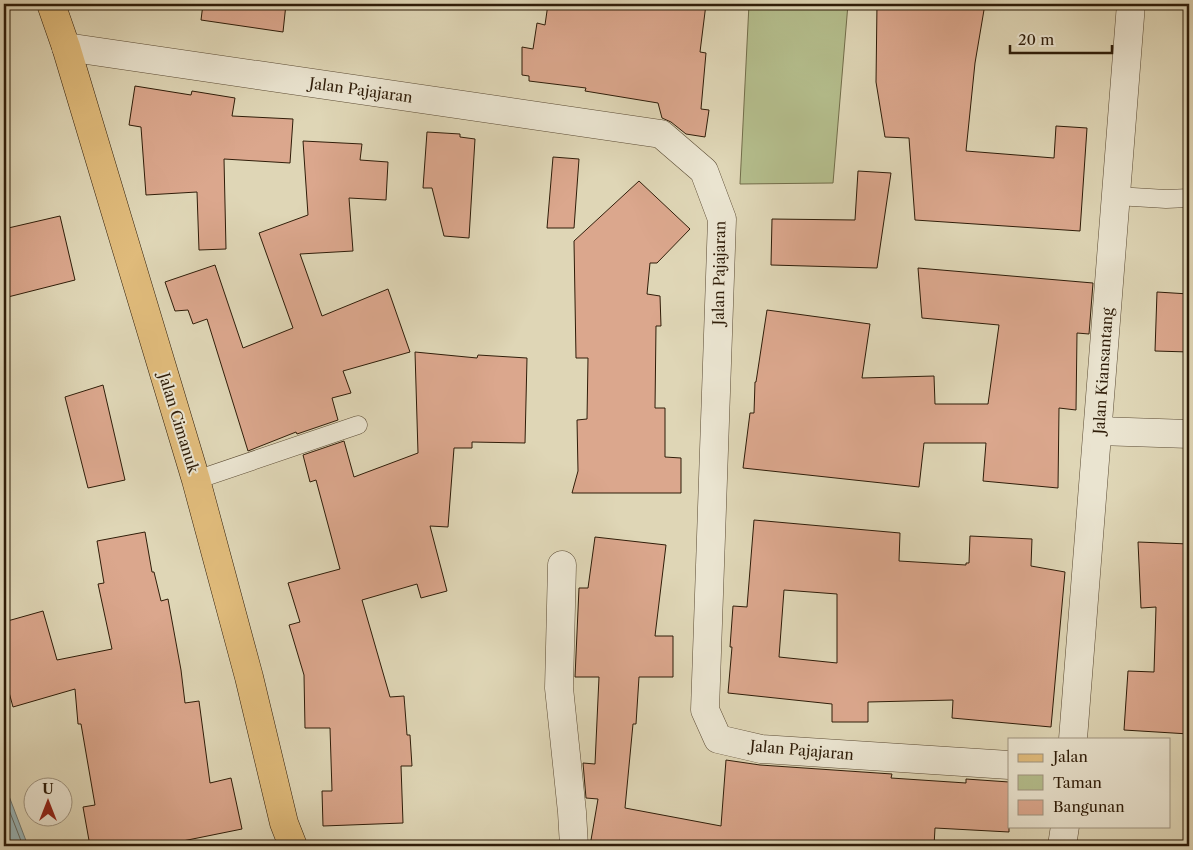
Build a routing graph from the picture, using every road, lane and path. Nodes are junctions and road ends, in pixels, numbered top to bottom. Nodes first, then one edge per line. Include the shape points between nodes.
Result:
1 (51, 4) edge
2 (1131, 4) edge
3 (66, 47) junction
4 (1116, 196) junction
5 (1189, 198) edge
6 (358, 425) dead end
7 (1098, 432) junction
8 (1189, 434) edge
9 (196, 480) junction
10 (562, 565) dead end
11 (1073, 738) edge
12 (1008, 765) edge
13 (1064, 828) edge
14 (293, 846) edge
15 (574, 846) edge
16 (1062, 846) edge

1 - 3 main road, Jalan Cimanuk
2 - 4 street, Jalan Kiansantang
3 - 9 main road, Jalan Cimanuk
3 - 12 street, Jalan Pajajaran via 661,134 704,171 722,220 705,710 718,739 761,749
4 - 5 lane
4 - 7 street, Jalan Kiansantang
6 - 9 lane
7 - 8 street
7 - 11 street, Jalan Kiansantang
9 - 14 main road, Jalan Cimanuk via 284,823
10 - 15 street via 559,688
13 - 16 street

